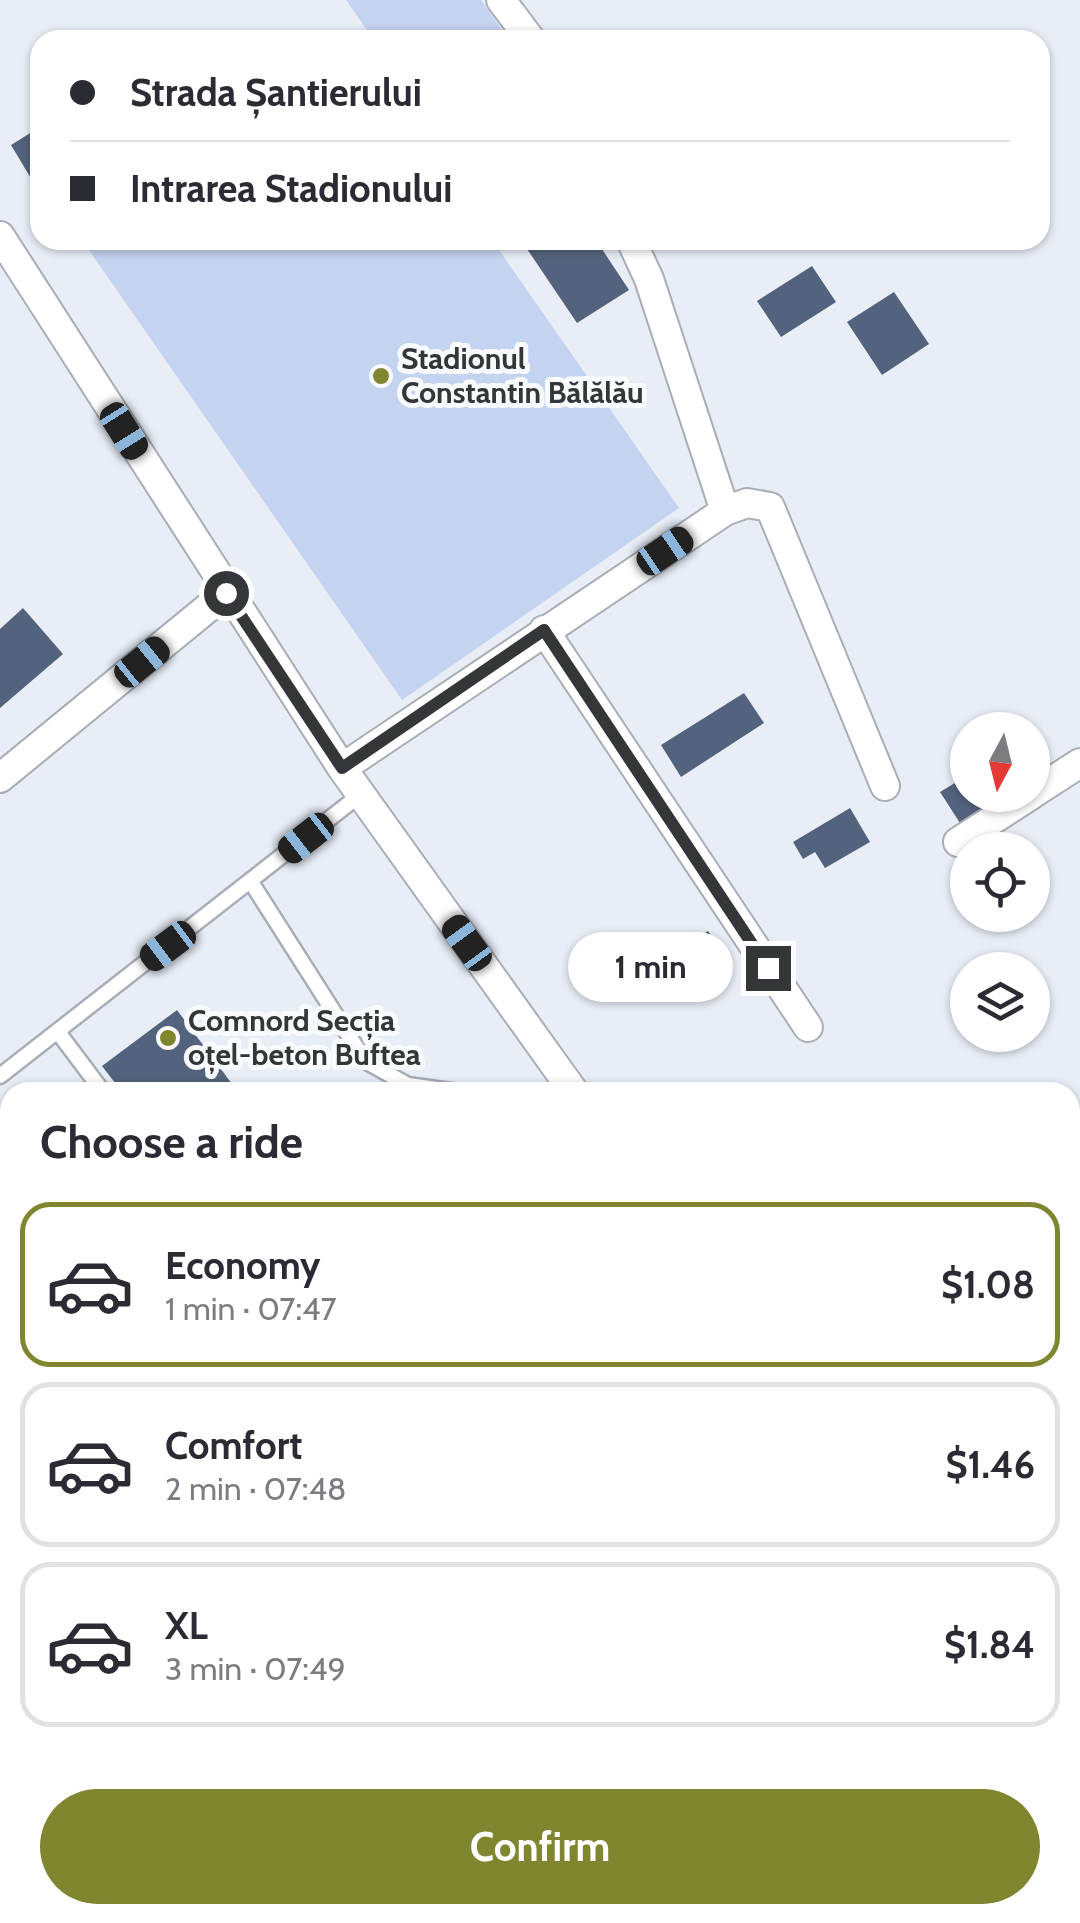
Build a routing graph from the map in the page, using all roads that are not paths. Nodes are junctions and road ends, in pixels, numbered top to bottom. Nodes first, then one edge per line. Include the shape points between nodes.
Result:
1 (501, 0) edge
2 (524, 30) edge
3 (0, 236) edge
4 (636, 250) edge
5 (725, 511) junction
6 (226, 593) junction
7 (544, 630) junction
8 (1080, 763) edge
9 (342, 768) junction
10 (0, 778) edge
11 (1050, 782) edge
12 (885, 786) dead end
13 (360, 794) junction
14 (1004, 812) edge
15 (973, 832) edge
16 (251, 882) junction
17 (808, 1026) dead end
18 (58, 1032) junction
19 (0, 1076) edge
20 (96, 1082) edge
21 (403, 1082) edge
22 (567, 1082) edge

1 - 2 street
3 - 6 street
4 - 5 street
5 - 7 street
5 - 12 street via 747,502 770,507
6 - 9 street
6 - 10 street
7 - 9 street
7 - 17 street
8 - 11 street
9 - 13 street
13 - 16 lane
13 - 22 street
14 - 15 street
16 - 18 lane
16 - 21 lane via 365,1061
18 - 19 lane
18 - 20 lane

